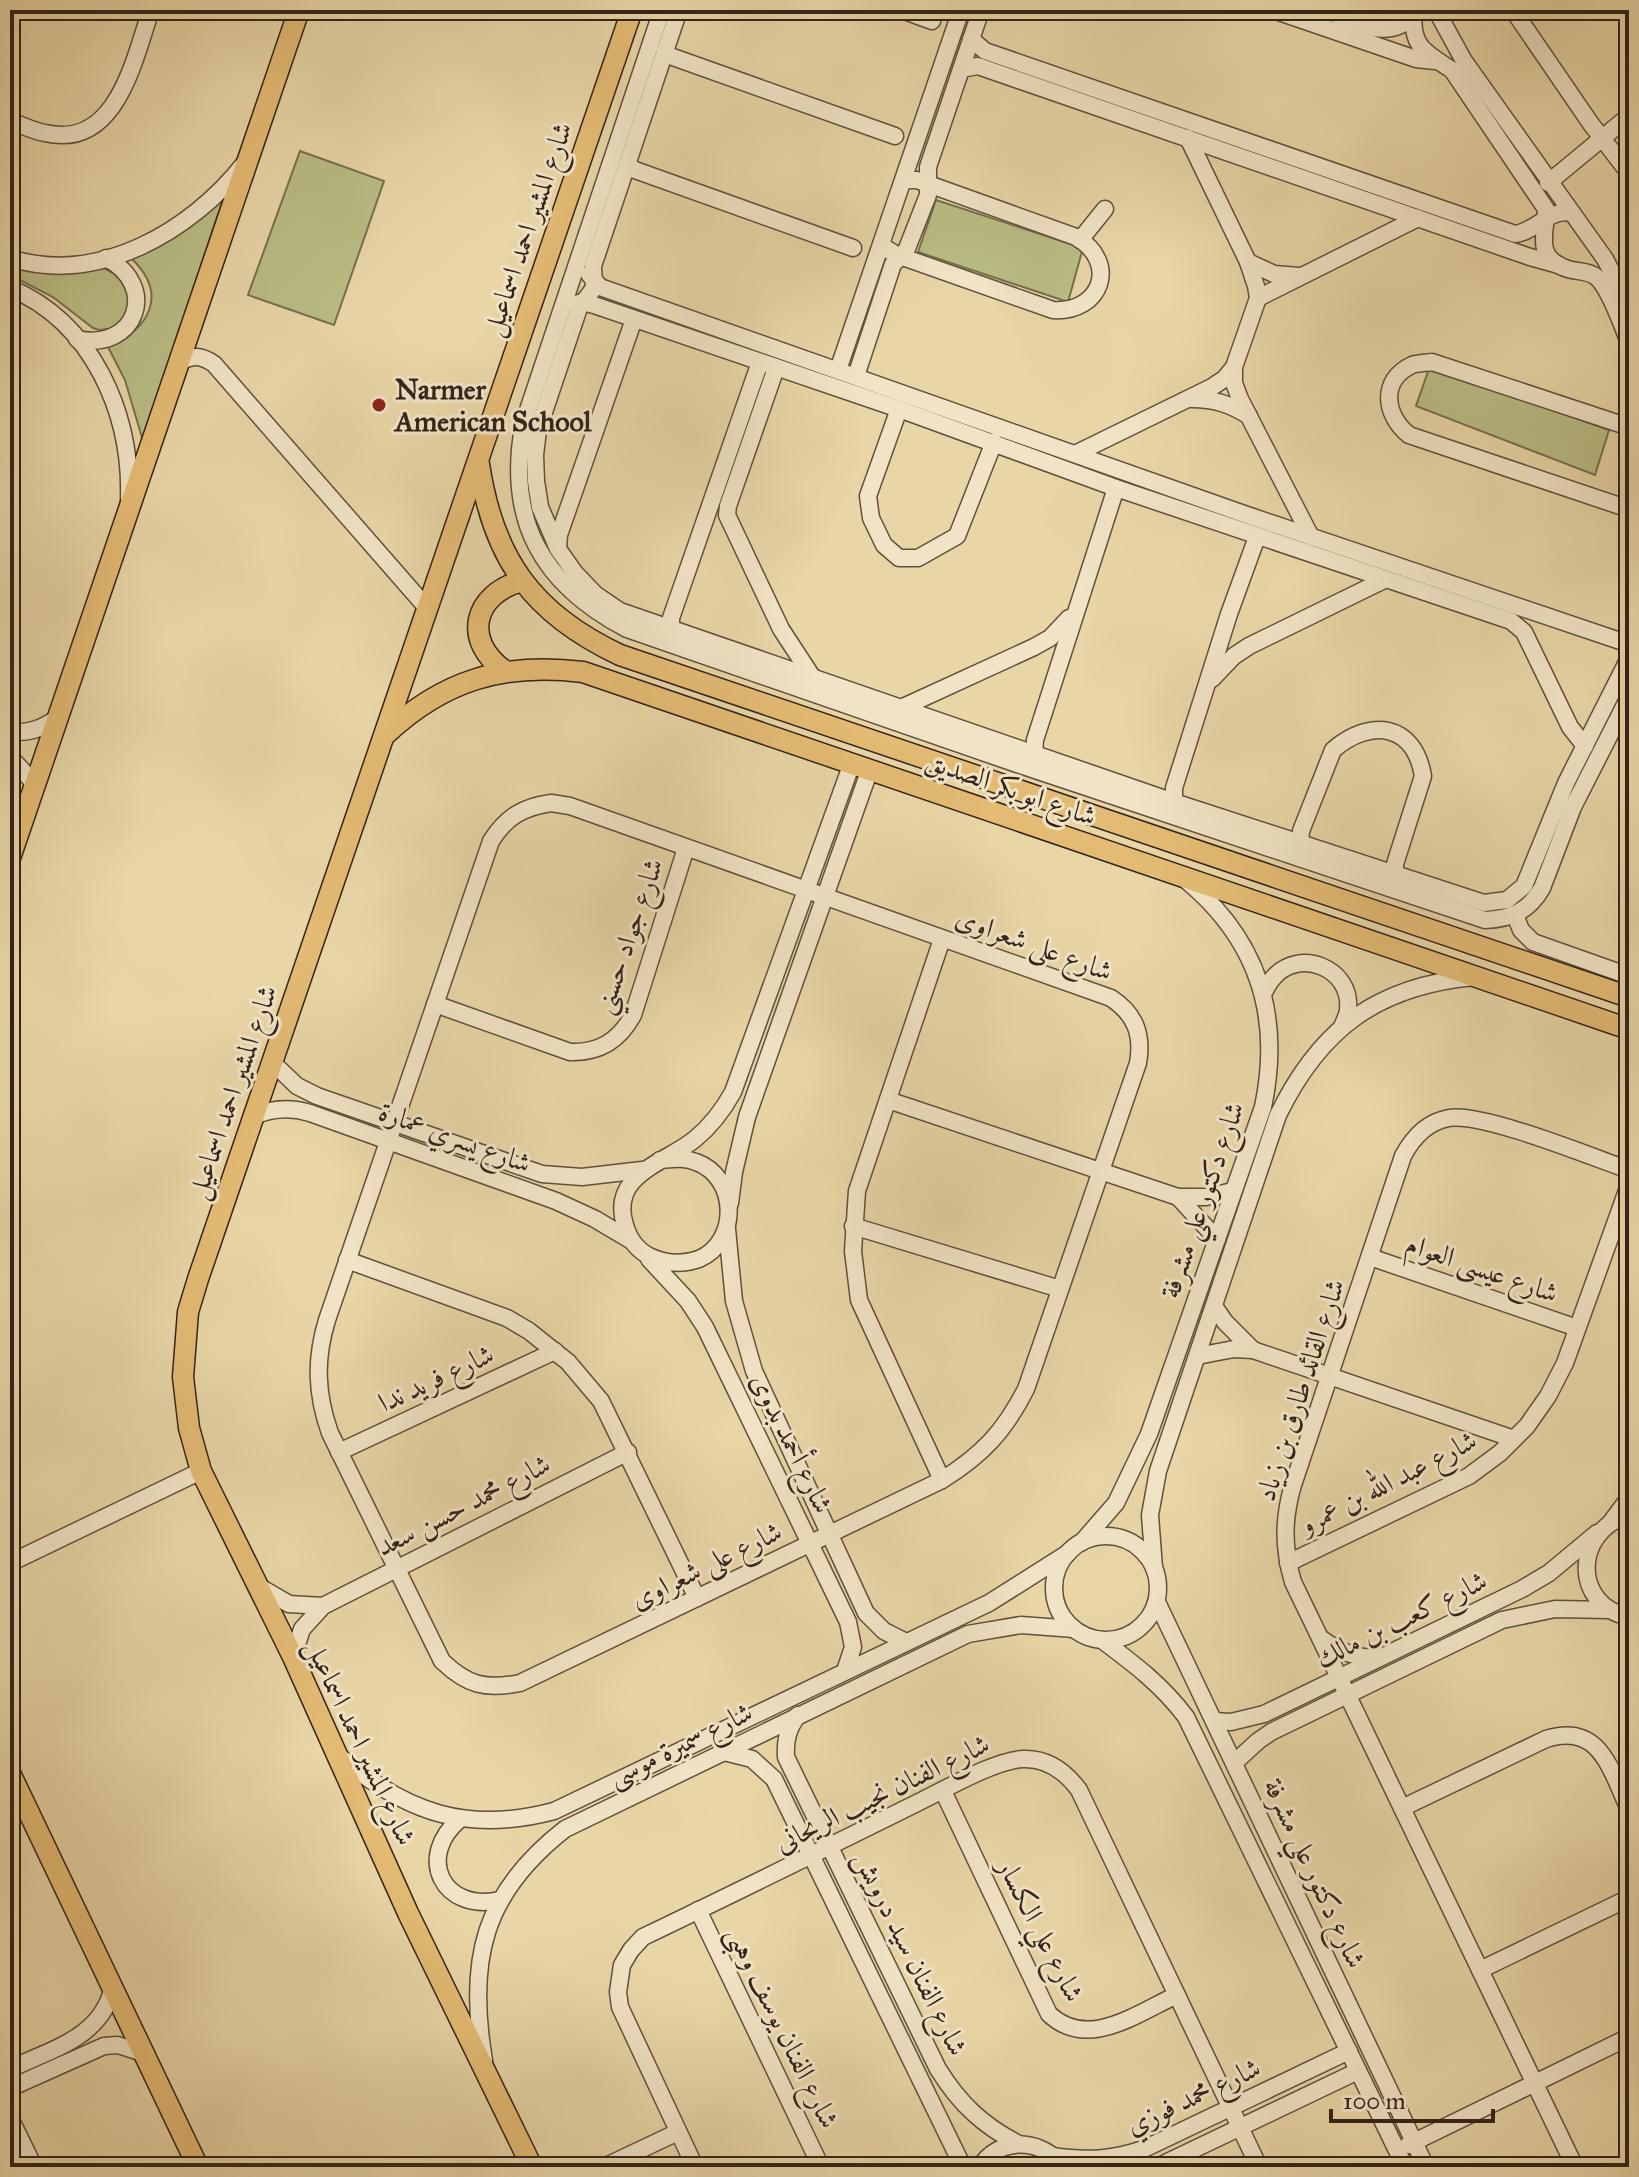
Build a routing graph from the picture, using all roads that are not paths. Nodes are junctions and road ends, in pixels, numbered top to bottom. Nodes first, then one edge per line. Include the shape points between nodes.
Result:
1 (151, 10) edge
2 (299, 10) edge
3 (632, 10) edge
4 (662, 10) edge
5 (679, 10) edge
6 (902, 10) edge
7 (961, 10) edge
8 (981, 10) edge
9 (1273, 10) edge
10 (1324, 10) edge
11 (1436, 10) edge
12 (1513, 10) edge
13 (1416, 12) edge
14 (932, 21) dead end
15 (971, 39) junction
16 (1455, 46) junction
17 (665, 51) junction
18 (1437, 61) junction
19 (961, 69) junction
20 (1629, 116) edge
21 (10, 121) edge
22 (895, 136) dead end
23 (1188, 138) junction
24 (1602, 138) junction
25 (250, 156) junction
26 (1309, 162) junction
27 (627, 165) junction
28 (1629, 173) edge
29 (1303, 178) junction
30 (904, 180) junction
31 (1548, 183) junction
32 (929, 185) junction
33 (1105, 209) dead end
34 (1572, 213) junction
35 (1418, 218) junction
36 (1545, 221) junction
37 (1080, 240) junction
38 (882, 242) junction
39 (1594, 243) junction
40 (853, 248) dead end
41 (903, 255) junction
42 (10, 258) edge
43 (106, 258) junction
44 (1248, 262) junction
45 (1567, 267) junction
46 (574, 272) junction
47 (1303, 275) junction
48 (593, 278) junction
49 (10, 288) edge
50 (565, 298) junction
51 (1258, 298) junction
52 (583, 302) junction
53 (1629, 305) edge
54 (634, 319) junction
55 (703, 323) junction
56 (77, 339) junction
57 (697, 340) junction
58 (1629, 342) edge
59 (179, 362) junction
60 (768, 365) junction
61 (1234, 367) junction
62 (838, 370) junction
63 (856, 376) junction
64 (1188, 399) junction
65 (899, 409) junction
66 (1250, 417) junction
67 (1629, 427) edge
68 (994, 442) junction
69 (1075, 454) junction
70 (479, 459) junction
71 (1116, 488) junction
72 (570, 504) junction
73 (540, 507) junction
74 (128, 509) junction
75 (1629, 509) edge
76 (1247, 515) junction
77 (1284, 528) junction
78 (1249, 534) junction
79 (1311, 537) junction
80 (1278, 544) junction
81 (558, 549) junction
82 (1384, 580) junction
83 (522, 581) junction
84 (427, 608) junction
85 (1075, 611) junction
86 (1229, 614) junction
87 (671, 629) junction
88 (781, 629) junction
89 (1267, 637) junction
90 (1629, 644) edge
91 (1034, 647) junction
92 (1629, 658) edge
93 (758, 666) junction
94 (1057, 668) junction
95 (505, 671) junction
96 (813, 678) junction
97 (1209, 683) junction
98 (938, 691) junction
99 (1629, 697) edge
100 (901, 708) junction
101 (57, 718) junction
102 (1568, 722) junction
103 (1607, 722) junction
104 (940, 729) junction
105 (10, 732) edge
106 (382, 738) junction
107 (1585, 746) junction
108 (1024, 756) junction
109 (10, 757) edge
110 (861, 766) junction
111 (35, 784) junction
112 (1174, 802) junction
113 (1086, 812) junction
114 (1075, 840) junction
115 (1300, 844) junction
116 (686, 848) junction
117 (10, 858) edge
118 (1395, 875) junction
119 (1183, 877) junction
120 (806, 890) junction
121 (825, 897) junction
122 (1515, 915) junction
123 (942, 939) junction
124 (1629, 976) edge
125 (1479, 977) junction
126 (1572, 977) junction
127 (1263, 994) junction
128 (1629, 997) edge
129 (435, 1004) junction
130 (1564, 1006) junction
131 (1342, 1027) junction
132 (1629, 1029) edge
133 (273, 1063) junction
134 (888, 1100) junction
135 (254, 1116) junction
136 (394, 1123) junction
137 (388, 1141) junction
138 (660, 1160) junction
139 (642, 1170) junction
140 (1629, 1170) edge
141 (1101, 1171) junction
142 (1629, 1185) edge
143 (1233, 1191) junction
144 (1178, 1197) junction
145 (729, 1209) junction
146 (853, 1226) junction
147 (727, 1228) junction
148 (1217, 1239) junction
149 (632, 1241) junction
150 (645, 1255) junction
151 (1370, 1257) junction
152 (347, 1260) junction
153 (1206, 1270) junction
154 (1224, 1276) junction
155 (1060, 1289) junction
156 (1214, 1306) junction
157 (1577, 1328) junction
158 (1253, 1350) junction
159 (555, 1351) junction
160 (1197, 1356) junction
161 (1330, 1376) junction
162 (1514, 1439) junction
163 (339, 1452) junction
164 (628, 1452) junction
165 (201, 1471) junction
166 (942, 1480) junction
167 (1629, 1498) edge
168 (1629, 1515) edge
169 (1611, 1522) junction
170 (1597, 1533) junction
171 (830, 1534) junction
172 (1082, 1542) junction
173 (811, 1543) junction
174 (1068, 1553) junction
175 (10, 1563) edge
176 (1288, 1563) junction
177 (396, 1567) junction
178 (1154, 1568) junction
179 (255, 1584) junction
180 (697, 1598) junction
181 (1157, 1602) junction
182 (323, 1606) junction
183 (1623, 1616) edge
184 (1074, 1629) junction
185 (1320, 1637) junction
186 (1102, 1640) junction
187 (906, 1642) junction
188 (293, 1657) junction
189 (1380, 1658) junction
190 (845, 1671) junction
191 (1339, 1677) junction
192 (1347, 1694) junction
193 (798, 1715) junction
194 (1214, 1721) junction
195 (724, 1752) junction
196 (340, 1757) junction
197 (1234, 1763) junction
198 (10, 1773) edge
199 (943, 1791) junction
200 (10, 1795) edge
201 (1402, 1808) junction
202 (1629, 1809) edge
203 (29, 1813) junction
204 (460, 1819) junction
205 (829, 1846) junction
206 (812, 1855) junction
207 (1629, 1898) edge
208 (500, 1900) junction
209 (698, 1910) junction
210 (1480, 1970) junction
211 (113, 1986) junction
212 (1177, 1995) junction
213 (1629, 2037) edge
214 (1349, 2051) junction
215 (146, 2054) junction
216 (10, 2069) edge
217 (1358, 2071) junction
218 (486, 2073) junction
219 (1535, 2083) junction
220 (10, 2088) edge
221 (1231, 2108) junction
222 (10, 2118) edge
223 (1240, 2128) junction
224 (678, 2132) junction
225 (1414, 2142) junction
226 (1019, 2144) junction
227 (1397, 2150) junction
228 (1057, 2161) edge
229 (34, 2167) edge
230 (198, 2167) edge
231 (532, 2167) edge
232 (604, 2167) edge
233 (695, 2167) edge
234 (821, 2167) edge
235 (963, 2167) edge
236 (980, 2167) edge
237 (1157, 2167) edge
238 (1259, 2167) edge
239 (1405, 2167) edge
240 (1426, 2167) edge
241 (1575, 2167) edge

1 - 21 street via 108,114 80,132 63,135
2 - 25 main road
3 - 70 main road, شارع المشير احمد اسماعيل
4 - 46 street
5 - 17 street
6 - 14 street
7 - 30 street
8 - 15 street
9 - 18 street via 1416,59
10 - 13 street via 1387,30
11 - 16 street
12 - 24 street
13 - 18 street via 1415,36
15 - 19 street
15 - 26 street via 984,51
16 - 18 street via 1448,59
16 - 31 street
17 - 22 street
17 - 27 street
18 - 36 street via 1452,70 1538,196 1546,209
19 - 23 street via 980,67
19 - 32 street via 928,167
20 - 24 street
23 - 29 street
23 - 44 street
24 - 28 street
24 - 31 street
25 - 43 street via 212,201 188,220
25 - 59 main road
26 - 29 street
26 - 36 street via 1515,234
27 - 40 street
27 - 48 street
29 - 35 street
30 - 32 street
30 - 38 street
31 - 34 street
32 - 37 street
32 - 41 street
33 - 37 street
34 - 36 street via 1557,212
34 - 39 street
35 - 45 street
35 - 47 street
36 - 45 street via 1544,246
37 - 41 street via 1095,252 1099,284 1089,300 1066,311
38 - 41 street
38 - 62 street
39 - 45 street via 1589,265
39 - 53 street
41 - 63 street via 893,264
42 - 43 street via 49,265
43 - 56 street via 120,265 136,291 131,321 108,340
44 - 47 street via 1274,274
44 - 51 street
45 - 58 street via 1602,283
46 - 48 street
46 - 50 street
47 - 51 street
48 - 52 street via 592,294
48 - 55 street via 600,287
49 - 56 street via 39,303
50 - 52 street via 570,304
50 - 93 street via 519,447 520,496 535,543 562,584 601,615 627,629
51 - 61 street
52 - 54 street
52 - 73 street via 538,430
54 - 57 street
54 - 72 street
55 - 57 street
55 - 62 street
56 - 74 street via 103,376 121,418
57 - 60 street
59 - 74 main road
59 - 84 street via 203,356 214,364
60 - 65 street
60 - 87 street
60 - 88 street via 727,515
61 - 64 street via 1224,379
61 - 66 street via 1234,383
62 - 63 street
63 - 69 street
64 - 66 street via 1231,405
64 - 69 street
65 - 68 street
65 - 68 street via 868,496 884,545 899,558 918,558 957,536
66 - 79 street
67 - 75 street via 1432,362 1413,365 1390,391 1391,415 1409,435
68 - 71 street
69 - 76 street
70 - 83 main road, شارع ابو بكر الصديق via 485,502 500,544
70 - 84 main road, شارع المشير احمد اسماعيل
71 - 78 street
71 - 85 street
72 - 73 street via 546,511
72 - 81 street
73 - 81 street
74 - 101 main road
76 - 77 street
76 - 78 street
77 - 79 street
77 - 80 street
78 - 80 street
78 - 86 street
79 - 90 street
80 - 82 street
81 - 87 street via 595,594 620,611
82 - 89 street
82 - 102 street via 1518,626
83 - 95 main road via 491,596 479,620 481,646
83 - 113 main road, شارع ابو بكر الصديق via 566,625 620,655
84 - 106 main road, شارع المشير احمد اسماعيل
85 - 91 street via 1064,626
85 - 94 street
86 - 89 street via 1246,637
86 - 97 street
87 - 93 street
88 - 93 street via 780,651
88 - 96 street
89 - 97 street via 1234,656
91 - 94 street via 1049,654
91 - 98 street
92 - 103 street
93 - 96 street
93 - 104 street
94 - 108 street via 1035,740
95 - 106 main road, شارع ابو بكر الصديق via 426,701
95 - 110 main road, شارع ابو بكر الصديق via 557,669 596,675
96 - 100 street
97 - 112 street
98 - 100 street
98 - 104 street via 935,714
99 - 103 street
100 - 104 street
101 - 105 street via 41,729
101 - 111 main road
102 - 103 street
102 - 107 street
103 - 107 street
103 - 122 street via 1542,888
104 - 108 street
106 - 133 main road, شارع المشير احمد اسماعيل
107 - 118 street via 1530,876 1517,894 1484,903
108 - 112 street
108 - 122 street via 1470,916
109 - 111 street
110 - 114 main road, شارع ابو بكر الصديق
110 - 120 street
110 - 121 street
111 - 117 main road
112 - 115 street
113 - 114 main road
113 - 126 main road, شارع ابو بكر الصديق
114 - 119 main road, شارع ابو بكر الصديق
115 - 118 street
115 - 118 street via 1333,750 1372,730 1394,731 1408,740 1423,776
116 - 120 street, شارع على شعراوى
116 - 129 street, شارع على شعراوى via 570,806 551,803 515,813 491,841
116 - 129 street, شارع جواد حسني via 633,1015 608,1045 570,1052
119 - 125 main road, شارع ابو بكر الصديق
119 - 127 street, شارع دكتور علي مشرفة via 1241,941
120 - 121 street, شارع على شعراوى
120 - 138 street via 733,1092 703,1132
121 - 123 street, شارع على شعراوى
121 - 145 street via 747,1117
122 - 124 street via 1533,942
123 - 134 street
123 - 141 street, شارع على شعراوى via 1111,998 1133,1018 1141,1048 1138,1063
125 - 130 main road, شارع ابو بكر الصديق
125 - 131 street, شارع دكتور علي مشرفة via 1406,990
126 - 128 main road, شارع ابو بكر الصديق
126 - 130 main road
127 - 131 street via 1287,966 1323,965 1347,992
127 - 143 street, شارع دكتور علي مشرفة via 1271,1051 1269,1080
129 - 136 street, شارع على شعراوى
130 - 132 main road, شارع ابو بكر الصديق
131 - 154 street, شارع دكتور علي مشرفة via 1308,1062 1278,1115
133 - 135 main road, شارع المشير احمد اسماعيل
133 - 136 street, شارع يسري عمارة via 306,1091
134 - 141 street
134 - 146 street via 857,1191
135 - 137 street, شارع يسري عمارة via 276,1109 299,1110
135 - 165 main road, شارع المشير احمد اسماعيل via 188,1312 183,1377
136 - 137 street, شارع على شعراوى
136 - 139 street, شارع يسري عمارة via 542,1174 593,1177
137 - 149 street, شارع يسري عمارة via 556,1201
137 - 152 street, شارع على شعراوى
138 - 139 street
138 - 145 street via 698,1162 725,1190
139 - 149 street via 623,1203
140 - 151 street, شارع القائد طارق بن زياد via 1475,1118 1445,1118 1410,1143
141 - 144 street
141 - 155 street, شارع على شعراوى
142 - 157 street, شارع عبد الله بن عمرو
143 - 144 street
143 - 148 street, شارع دكتور علي مشرفة
144 - 148 street
145 - 147 street
146 - 155 street
146 - 166 street via 859,1300
147 - 150 street via 702,1258 663,1263
147 - 171 street, شارع أحمد بدوى via 745,1348
148 - 153 street, شارع دكتور علي مشرفة
149 - 150 street
150 - 173 street, شارع أحمد بدوى via 678,1288 705,1327
151 - 157 street, شارع عيسى العوام
151 - 161 street, شارع القائد طارق بن زياد
152 - 159 street via 507,1318
152 - 163 street, شارع على شعراوى via 321,1339 317,1372 323,1413
153 - 154 street
153 - 172 street, شارع دكتور علي مشرفة via 1129,1480
154 - 156 street, شارع دكتور علي مشرفة
155 - 166 street, شارع على شعراوى via 1011,1417 969,1464
156 - 158 street
156 - 160 street, شارع دكتور علي مشرفة
157 - 162 street, شارع عبد الله بن عمرو via 1553,1388
158 - 160 street
158 - 161 street
159 - 163 street, شارع فريد ندا
159 - 164 street via 601,1401
160 - 178 street, شارع دكتور علي مشرفة via 1158,1471 1150,1515
161 - 162 street
161 - 176 street, شارع القائد طارق بن زياد via 1289,1500
162 - 176 street, شارع عبد الله بن عمرو via 1469,1476
163 - 177 street, شارع على شعراوى
164 - 177 street, شارع محمد حسن سعد
164 - 180 street
165 - 175 street
165 - 179 main road, شارع المشير احمد اسماعيل
166 - 171 street, شارع على شعراوى
167 - 169 street
168 - 169 street
169 - 170 street, شارع كعب بن مالك
170 - 183 street via 1587,1574 1597,1598
170 - 189 street, شارع كعب بن مالك via 1522,1589
171 - 173 street, شارع على شعراوى
171 - 187 street, شارع أحمد بدوى via 866,1613 884,1631
172 - 174 street
172 - 178 street via 1115,1537 1138,1548
173 - 180 street, شارع على شعراوى
173 - 190 street, شارع أحمد بدوى via 852,1634
174 - 184 street via 1054,1584 1055,1601
174 - 187 street, شارع سميرة موسى via 989,1603
176 - 185 street, شارع القائد طارق بن زياد
177 - 180 street, شارع على شعراوى via 442,1661 477,1685 520,1683
177 - 182 street, شارع محمد حسن سعد
178 - 181 street
179 - 182 street via 289,1604
179 - 188 main road, شارع المشير احمد اسماعيل
181 - 186 street via 1136,1631
181 - 194 street, شارع دكتور علي مشرفة
182 - 188 street, شارع محمد حسن سعد via 302,1629
183 - 192 street, شارع كعب بن مالك via 1555,1609 1502,1620
184 - 186 street
184 - 193 street, شارع سميرة موسى via 1021,1625 968,1634
185 - 189 street via 1343,1652
185 - 191 street, شارع القائد طارق بن زياد
186 - 214 street, شارع دكتور علي مشرفة via 1149,1675 1186,1717
187 - 190 street, شارع سميرة موسى
188 - 196 main road, شارع المشير احمد اسماعيل
189 - 191 street, شارع كعب بن مالك
190 - 204 street, شارع سميرة موسى via 554,1811 492,1822
191 - 192 street, شارع القائد طارق بن زياد
191 - 194 street, شارع كعب بن مالك via 1264,1714
192 - 197 street, شارع كعب بن مالك via 1271,1732
192 - 201 street, شارع القائد طارق بن زياد
193 - 195 street, شارع سميرة موسى
193 - 205 street, شارع الفنان سيد درويش via 789,1727 786,1757
194 - 197 street, شارع دكتور علي مشرفة
195 - 206 street, شارع الفنان سيد درويش via 765,1768
195 - 208 street, شارع سميرة موسى via 565,1829 539,1849
196 - 204 street, شارع سميرة موسى via 389,1792
196 - 218 main road, شارع المشير احمد اسماعيل
197 - 225 street, شارع دكتور علي مشرفة
198 - 203 main road
199 - 205 street, شارع الفنان نجيب الريحانى
199 - 212 street, شارع الفنان نجيب الريحانى via 1012,1760 1038,1760 1062,1771 1079,1790
199 - 212 street, شارع علي الكسار via 1049,2014 1058,2022 1080,2031 1104,2029
200 - 203 main road
201 - 202 street via 1562,1734 1596,1745
201 - 210 street, شارع القائد طارق بن زياد
203 - 211 main road
204 - 208 street via 439,1845 441,1879 466,1901
205 - 206 street, شارع الفنان نجيب الريحانى
205 - 226 street, شارع الفنان سيد درويش via 950,2088 980,2121
206 - 209 street, شارع الفنان نجيب الريحانى
206 - 235 street, شارع الفنان سيد درويش
207 - 210 street
208 - 218 street, شارع سميرة موسى via 479,1962 479,2030
209 - 224 street, شارع الفنان نجيب الريحانى via 643,1937 619,1978 620,2007
209 - 234 street, شارع الفنان يوسف وهبى
210 - 219 street, شارع القائد طارق بن زياد
211 - 215 main road
211 - 216 street via 94,2025
212 - 221 street, شارع الفنان نجيب الريحانى
213 - 219 street
214 - 217 street, شارع دكتور علي مشرفة
214 - 221 street, شارع محمد فوزي
215 - 220 street via 104,2046
215 - 230 main road
217 - 223 street, شارع محمد فوزي
217 - 227 street, شارع دكتور علي مشرفة
218 - 231 main road, شارع المشير احمد اسماعيل
219 - 225 street
219 - 241 street, شارع القائد طارق بن زياد
221 - 223 street, شارع الفنان نجيب الريحانى
221 - 228 street, شارع محمد فوزي via 1128,2155
222 - 229 street
223 - 237 street, شارع محمد فوزي
223 - 238 street, شارع الفنان نجيب الريحانى
224 - 232 street
224 - 233 street, شارع الفنان نجيب الريحانى
225 - 227 street
225 - 240 street, شارع دكتور علي مشرفة
226 - 228 street, شارع الفنان سيد درويش via 1037,2147
226 - 236 street via 993,2153
227 - 239 street, شارع دكتور علي مشرفة

